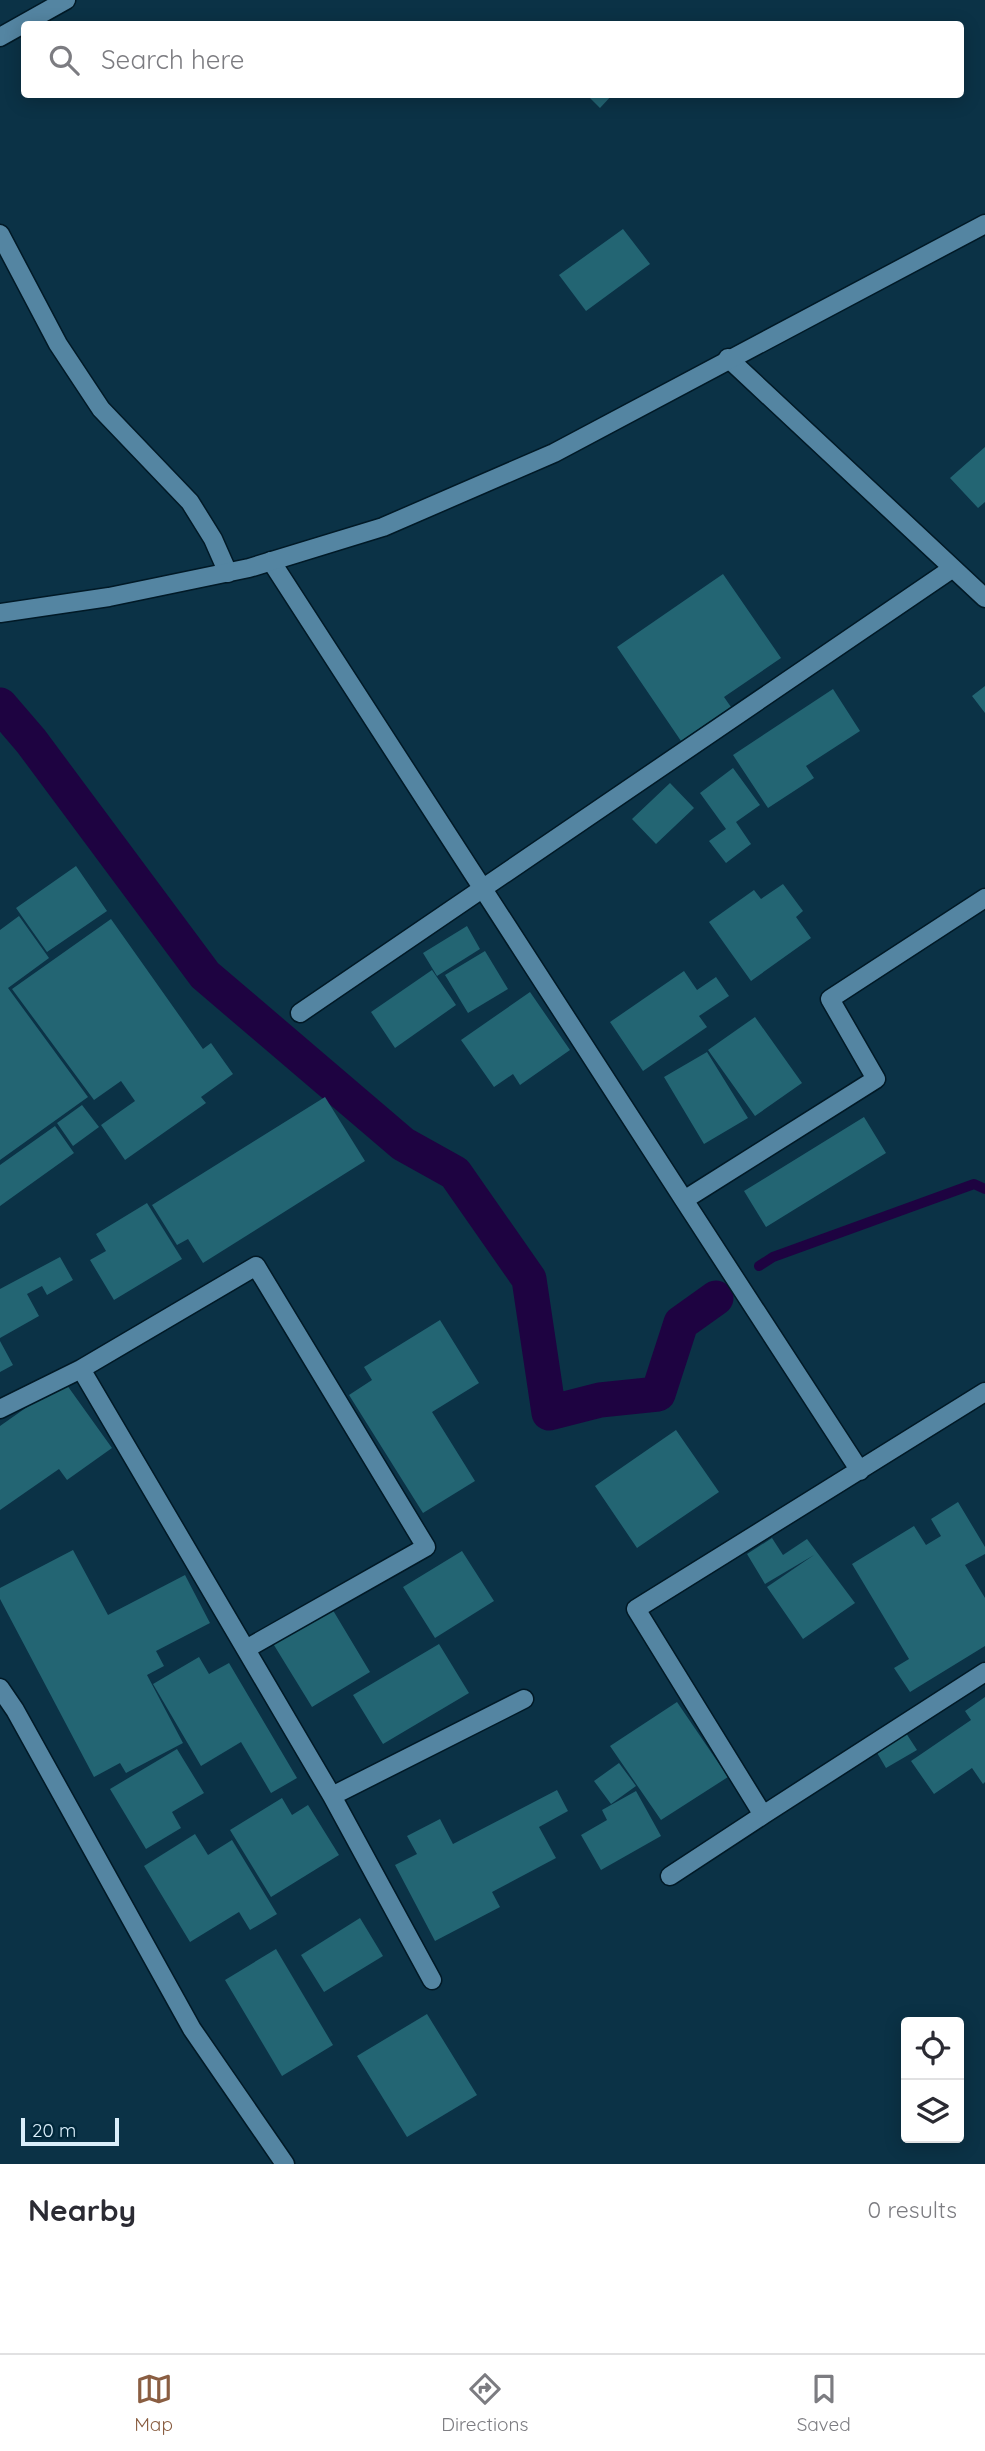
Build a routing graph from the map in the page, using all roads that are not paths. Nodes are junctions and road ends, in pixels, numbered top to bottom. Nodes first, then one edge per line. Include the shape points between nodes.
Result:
1 (66, 0) edge
2 (29, 21) edge
3 (21, 25) edge
4 (0, 37) edge
5 (985, 224) edge
6 (0, 234) edge
7 (728, 358) junction
8 (271, 561) junction
9 (953, 568) junction
10 (228, 573) junction
11 (985, 598) edge
12 (3, 612) edge
13 (483, 889) junction
14 (985, 898) edge
15 (300, 1013) dead end
16 (684, 1200) junction
17 (81, 1369) junction
18 (985, 1392) edge
19 (0, 1409) edge
20 (860, 1471) junction
21 (246, 1649) junction
22 (985, 1672) edge
23 (0, 1688) edge
24 (524, 1699) dead end
25 (332, 1796) junction
26 (764, 1815) junction
27 (670, 1877) dead end
28 (432, 1980) dead end
29 (285, 2164) edge

1 - 2 street
3 - 4 street
5 - 7 street
6 - 10 street via 58,344 101,409 190,502
7 - 8 street via 554,453 383,527
7 - 9 street
8 - 10 street
8 - 13 street
9 - 11 street
9 - 13 street
10 - 12 street
13 - 15 street
13 - 16 street
14 - 16 street via 831,999 876,1079
16 - 20 street
17 - 19 street
17 - 21 street
17 - 21 street via 256,1266 426,1547
18 - 20 street
20 - 26 street via 636,1609
21 - 25 street
22 - 26 street
23 - 29 street via 192,2029
24 - 25 street
25 - 28 street
26 - 27 street

